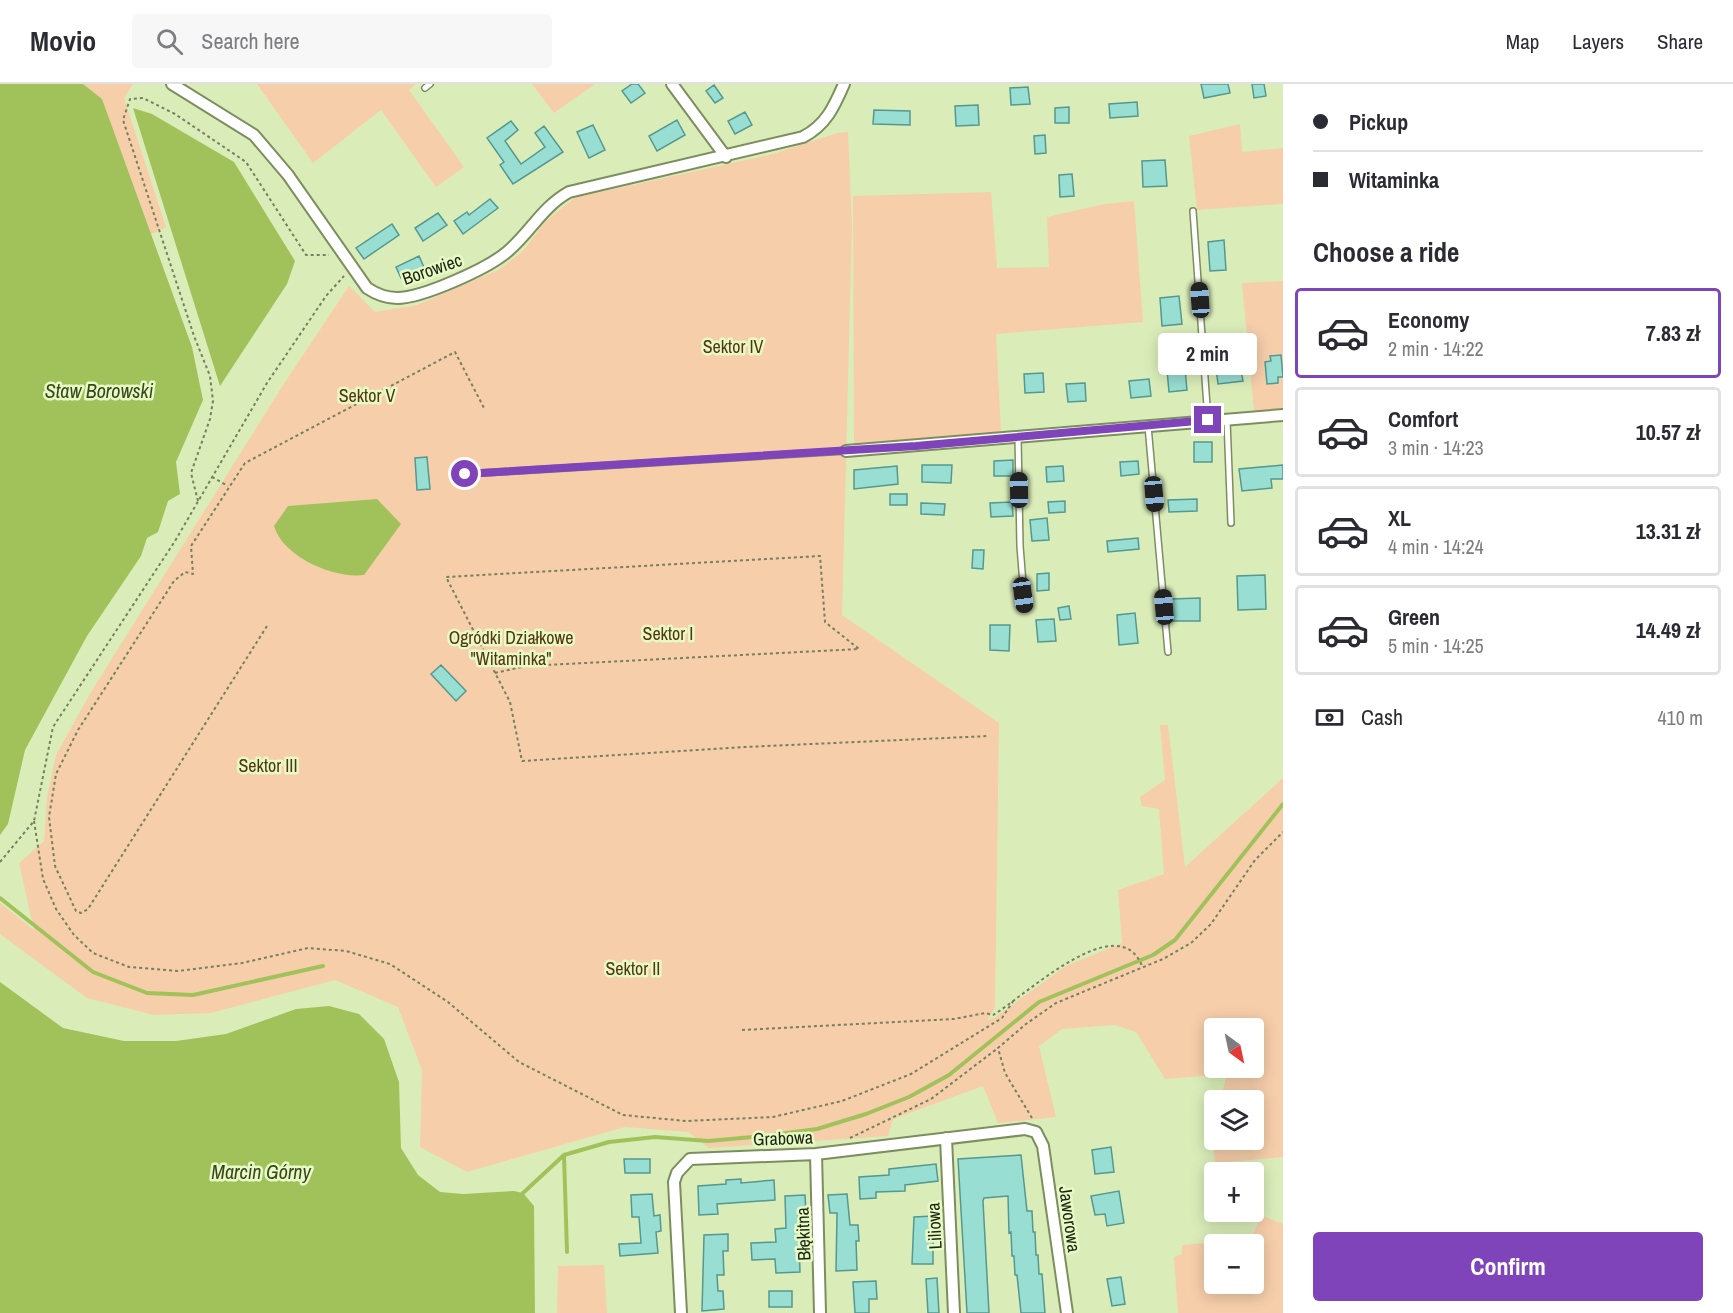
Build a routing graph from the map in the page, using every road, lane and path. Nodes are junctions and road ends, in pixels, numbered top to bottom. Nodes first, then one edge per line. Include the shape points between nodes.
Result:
1 (172, 84) edge
2 (672, 84) edge
3 (844, 84) edge
4 (726, 157) junction
5 (1193, 211) dead end
6 (344, 255) junction
7 (352, 267) junction
8 (484, 408) dead end
9 (1283, 415) edge
10 (1227, 419) junction
11 (1208, 420) junction
12 (1148, 426) junction
13 (1018, 438) junction
14 (846, 451) joint
15 (465, 474) dead end
16 (213, 477) junction
17 (228, 486) junction
18 (198, 501) junction
19 (1231, 523) dead end
20 (1025, 609) dead end
21 (267, 626) dead end
22 (1168, 652) dead end
23 (495, 673) junction
24 (989, 736) dead end
25 (34, 821) junction
26 (1283, 832) edge
27 (0, 862) edge
28 (1142, 966) junction
29 (1014, 1000) junction
30 (742, 1030) dead end
31 (998, 1048) junction
32 (1036, 1132) junction
33 (946, 1138) junction
34 (848, 1139) dead end
35 (816, 1154) junction
36 (681, 1313) edge
37 (820, 1313) edge
38 (954, 1313) edge
39 (1067, 1313) edge

1 - 6 street, Borowiec via 254,135 288,175
2 - 4 street
3 - 4 street, Borowiec via 832,111 817,129 798,139
4 - 7 street, Borowiec via 569,192 547,207 495,261 410,296 392,298 376,293 367,288
5 - 11 lane
6 - 7 street, Borowiec
6 - 18 path via 306,255 246,162 175,114 143,98 130,99 123,120 210,376 210,419 191,472
7 - 16 path via 326,296 267,383
8 - 17 path via 455,352 245,463
9 - 10 street
10 - 11 street
10 - 19 lane
11 - 12 street
12 - 13 street
12 - 22 lane
13 - 14 street
13 - 20 lane
14 - 15 lane
16 - 17 path
16 - 18 path
17 - 21 path via 191,546 193,574 185,572 174,580 78,730 56,774 49,817 56,866 76,911 88,909
18 - 25 path via 52,727
23 - 23 path via 526,666 859,649 825,622 820,556 446,577
23 - 24 path via 510,702 522,761
25 - 27 path
25 - 29 path via 43,879 56,909 93,953 129,967 178,971 242,963 308,948 346,951 390,964 448,1002 519,1062 623,1115 686,1121 773,1117 842,1101 911,1074 1002,1018
26 - 28 path via 1255,860 1211,924 1191,943
28 - 29 path via 1138,956 1127,947 1116,944 1092,950
28 - 31 path via 1056,1004
29 - 30 path via 993,1015
31 - 32 path via 1005,1073
31 - 34 path via 931,1100
32 - 33 street, Grabowa via 1025,1129
32 - 39 street, Jaworowa via 1043,1146
33 - 35 street, Grabowa
33 - 38 street, Liliowa
35 - 36 street, Grabowa via 699,1157 682,1165 674,1182
35 - 37 street, Błękitna

